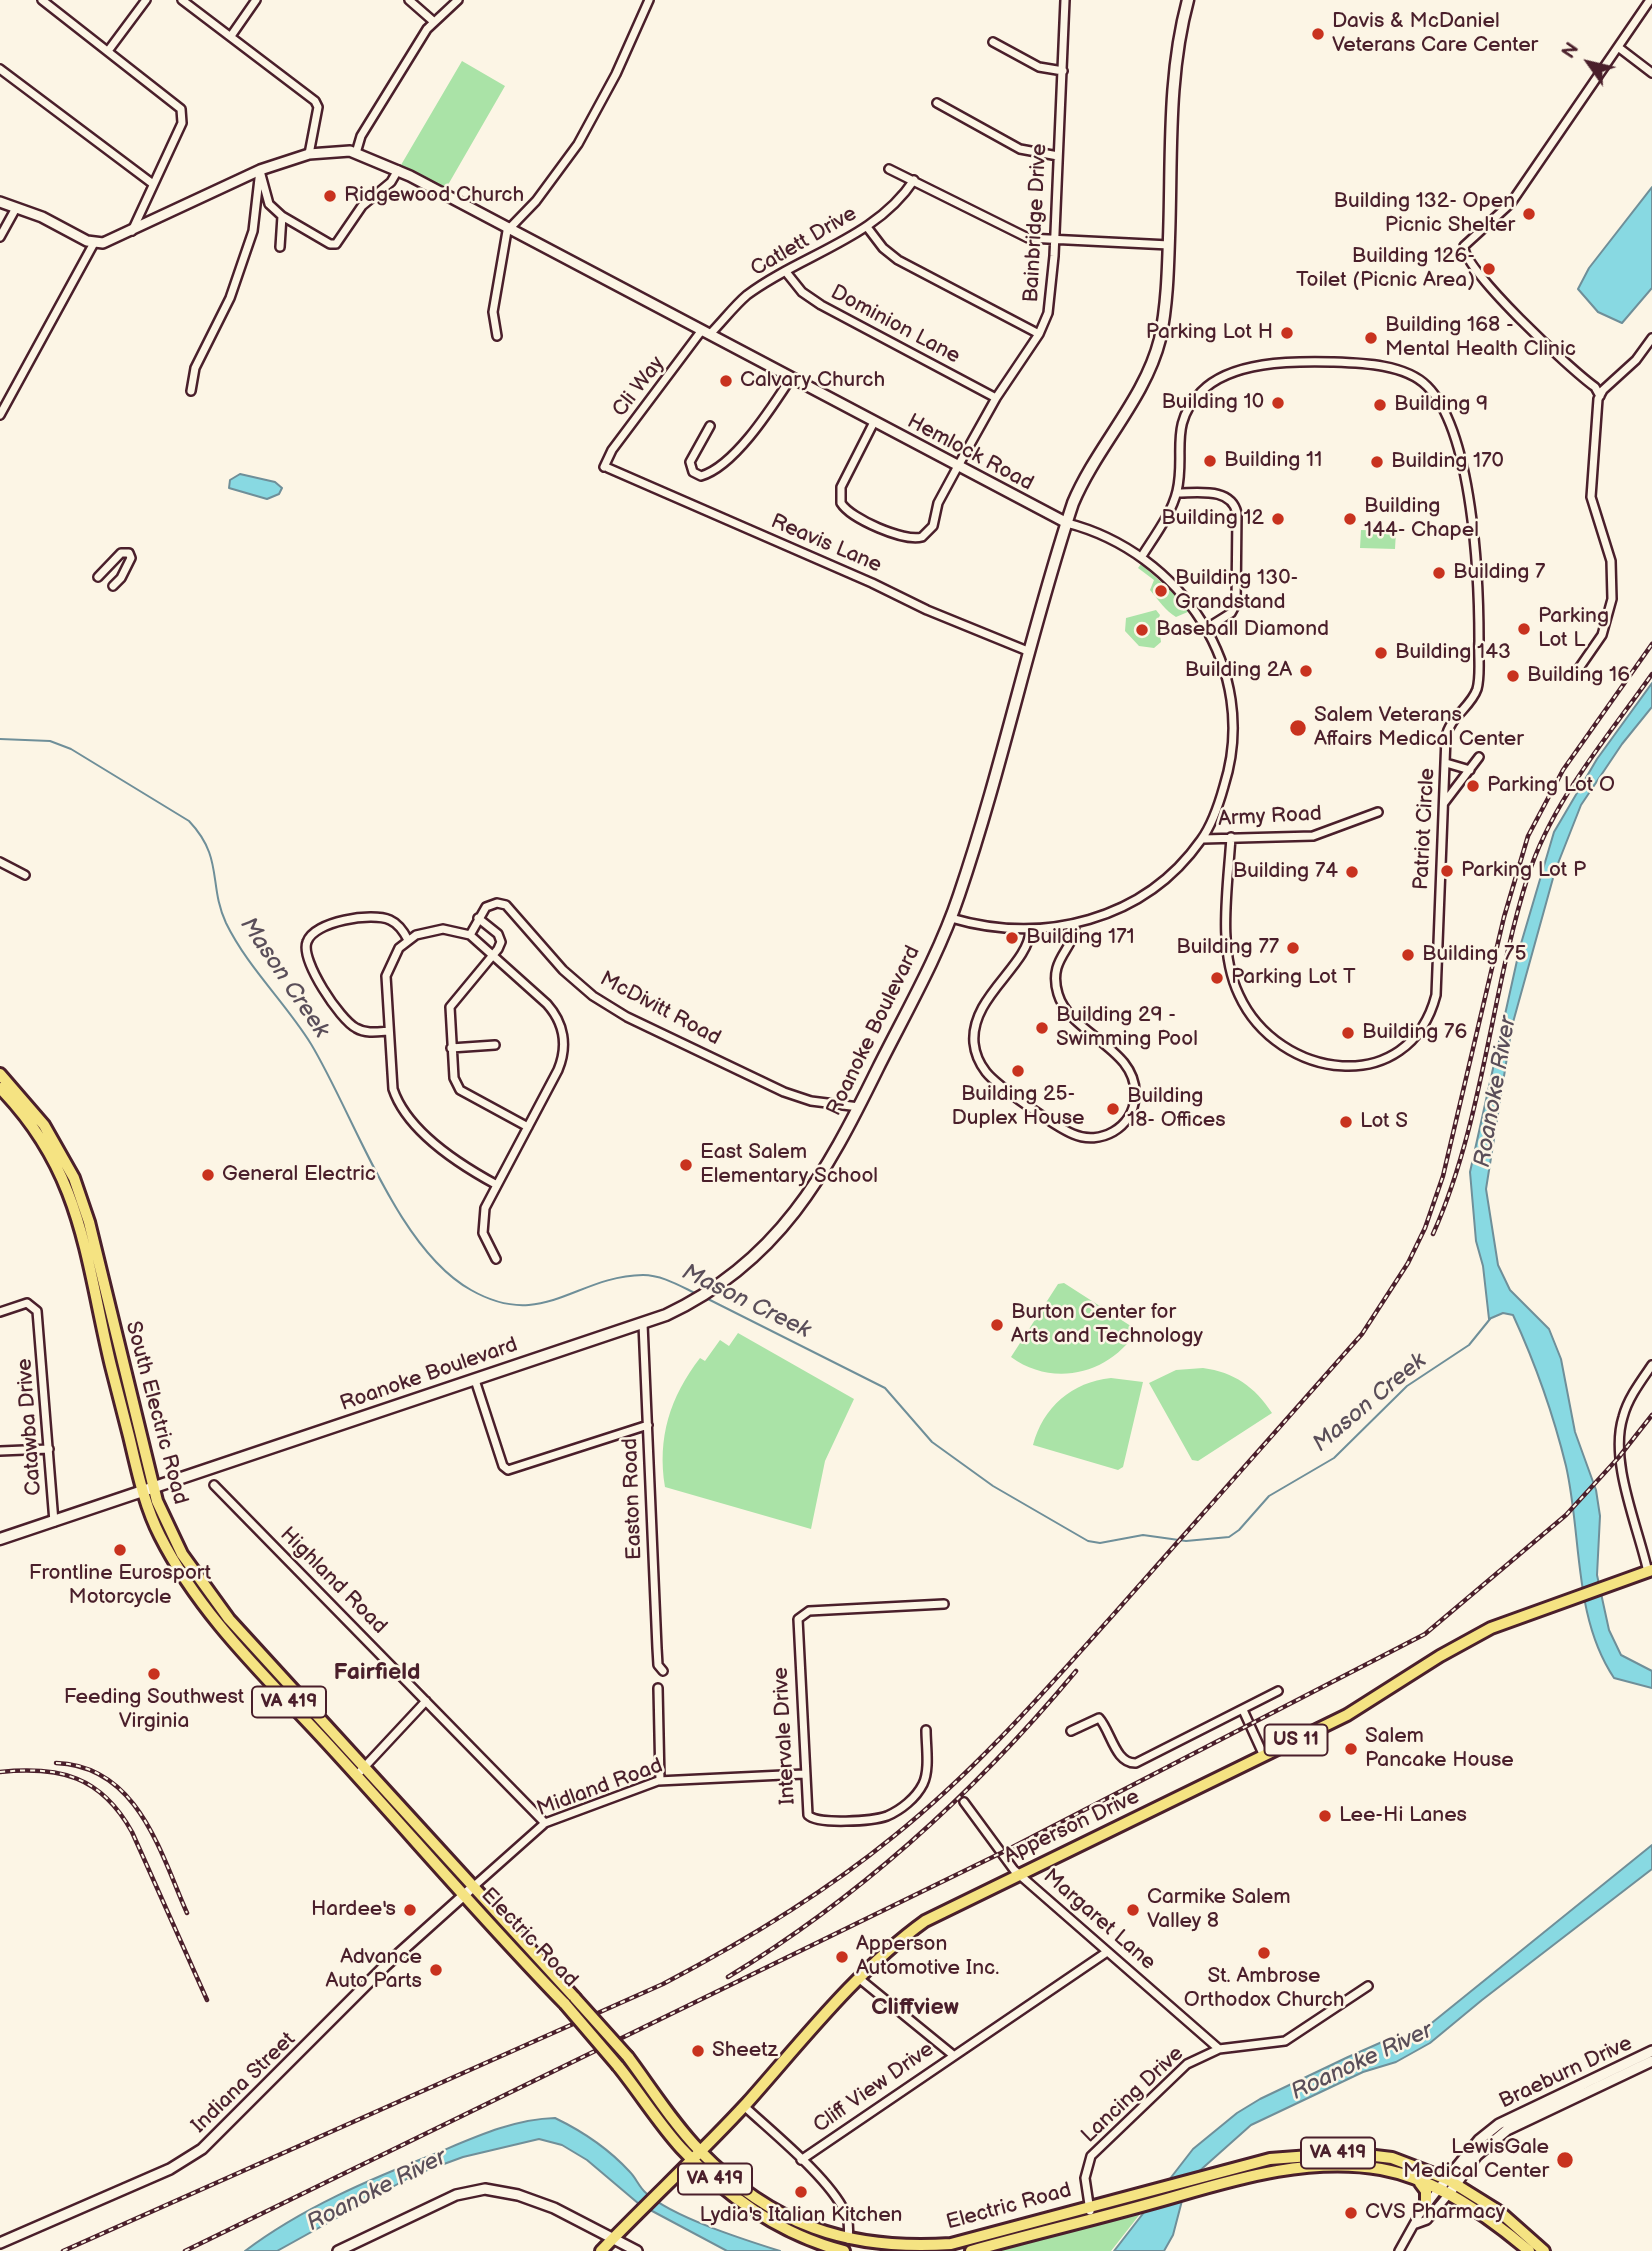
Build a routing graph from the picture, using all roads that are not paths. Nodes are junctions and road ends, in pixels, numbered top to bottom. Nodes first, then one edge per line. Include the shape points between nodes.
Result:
1 (42, 0) edge
2 (146, 0) edge
3 (183, 0) edge
4 (256, 0) edge
5 (409, 0) edge
6 (458, 0) edge
7 (649, 0) edge
8 (1065, 0) edge
9 (1188, 0) edge
10 (1650, 0) edge
11 (433, 21) junction
12 (231, 36) junction
13 (993, 42) dead end
14 (1618, 47) junction
15 (108, 51) junction
16 (0, 69) edge
17 (1063, 71) junction
18 (1652, 73) edge
19 (937, 103) dead end
20 (356, 153) junction
21 (309, 154) junction
22 (1058, 156) junction
23 (889, 169) dead end
24 (260, 170) junction
25 (398, 170) junction
26 (914, 180) junction
27 (153, 184) junction
28 (0, 202) edge
29 (16, 208) junction
30 (282, 216) junction
31 (867, 227) junction
32 (509, 229) junction
33 (132, 232) junction
34 (0, 237) edge
35 (1054, 241) junction
36 (94, 243) junction
37 (1168, 245) junction
38 (280, 247) dead end
39 (786, 272) junction
40 (706, 332) junction
41 (1039, 334) junction
42 (497, 336) dead end
43 (1652, 338) edge
44 (790, 378) junction
45 (191, 391) dead end
46 (1600, 396) junction
47 (996, 398) junction
48 (0, 415) edge
49 (874, 422) junction
50 (710, 426) dead end
51 (958, 466) junction
52 (606, 468) joint
53 (1177, 493) junction
54 (1067, 523) junction
55 (1142, 556) junction
56 (98, 577) dead end
57 (113, 586) dead end
58 (1207, 628) junction
59 (1030, 652) junction
60 (1575, 674) dead end
61 (1479, 757) dead end
62 (1446, 763) junction
63 (1470, 770) junction
64 (1443, 804) junction
65 (1378, 812) dead end
66 (1231, 837) junction
67 (1202, 839) junction
68 (0, 863) edge
69 (24, 875) dead end
70 (478, 918) junction
71 (951, 918) junction
72 (1075, 924) junction
73 (1030, 930) junction
74 (470, 935) junction
75 (408, 940) junction
76 (494, 954) junction
77 (388, 1031) junction
78 (495, 1045) dead end
79 (452, 1048) junction
80 (0, 1073) edge
81 (0, 1088) edge
82 (859, 1107) junction
83 (528, 1127) junction
84 (497, 1185) junction
85 (496, 1259) dead end
86 (0, 1312) edge
87 (643, 1324) junction
88 (1652, 1365) edge
89 (475, 1380) junction
90 (648, 1424) junction
91 (49, 1449) junction
92 (0, 1451) edge
93 (214, 1485) dead end
94 (147, 1489) junction
95 (54, 1522) junction
96 (0, 1539) edge
97 (1650, 1571) edge
98 (944, 1604) dead end
99 (663, 1671) dead end
100 (658, 1688) dead end
101 (1278, 1691) dead end
102 (426, 1701) junction
103 (1243, 1710) junction
104 (926, 1730) dead end
105 (1071, 1731) dead end
106 (1264, 1756) junction
107 (364, 1767) junction
108 (804, 1774) junction
109 (356, 1776) junction
110 (660, 1781) junction
111 (964, 1802) dead end
112 (545, 1823) junction
113 (1019, 1874) junction
114 (473, 1887) junction
115 (463, 1897) junction
116 (1107, 1952) junction
117 (861, 1980) junction
118 (1368, 1986) dead end
119 (570, 2001) junction
120 (1219, 2049) junction
121 (1652, 2051) edge
122 (953, 2055) junction
123 (1652, 2061) edge
124 (1572, 2094) junction
125 (744, 2106) junction
126 (695, 2154) junction
127 (801, 2160) junction
128 (1451, 2182) junction
129 (1420, 2183) junction
130 (1443, 2193) junction
131 (1089, 2205) junction
132 (1121, 2205) junction
133 (1426, 2205) junction
134 (1091, 2218) junction
135 (1416, 2224) junction
136 (848, 2239) junction
137 (612, 2240) junction
138 (0, 2243) edge
139 (338, 2251) edge
140 (601, 2251) edge
141 (637, 2251) edge
142 (844, 2251) edge
143 (971, 2251) edge
144 (1399, 2251) edge
145 (1529, 2251) edge
146 (1544, 2251) edge

1 - 15 street
2 - 15 street
3 - 12 street
4 - 12 street
5 - 11 street
6 - 11 street
7 - 32 street via 578,144
8 - 17 street, Bainbridge Drive
9 - 37 main road, Roanoke Boulevard via 1177,56
10 - 14 street
11 - 20 street via 360,136
12 - 21 street via 316,101
13 - 17 street via 1039,67
14 - 18 street
14 - 46 street via 1511,202 1464,246 1463,254 1537,336
15 - 27 street via 178,104 183,114
16 - 27 street
17 - 22 street, Bainbridge Drive
19 - 22 street via 1020,149
20 - 21 street
20 - 25 street, Hemlock Road
21 - 24 street
22 - 35 street, Bainbridge Drive
23 - 26 street
24 - 30 street via 268,204
24 - 33 street
24 - 45 street via 253,231 230,298 195,368
25 - 30 street via 391,182 362,206 336,244
25 - 32 street, Hemlock Road
26 - 31 street, Catlett Drive via 894,207
26 - 35 street via 1015,234
27 - 33 street
28 - 29 street
29 - 34 street
29 - 36 street
30 - 38 street
31 - 39 street, Catlett Drive
31 - 41 street via 898,260
32 - 40 street, Hemlock Road
32 - 42 street via 503,240 493,312
33 - 36 street
35 - 37 street
35 - 41 street, Bainbridge Drive via 1051,304
36 - 48 street
37 - 54 main road, Roanoke Boulevard via 1165,309 1154,357 1091,465
39 - 40 street, Catlett Drive via 746,296
39 - 47 street, Dominion Lane via 821,306
40 - 44 street, Hemlock Road
40 - 52 street, Cli Way via 612,450
41 - 47 street, Bainbridge Drive
43 - 46 street
44 - 49 street, Hemlock Road
44 - 50 street via 751,433 717,467 701,476 693,472 690,462
46 - 60 street via 1591,497 1611,562 1612,599 1602,635
47 - 51 street, Bainbridge Drive
49 - 51 street, Hemlock Road
49 - 51 street, Bainbridge Drive via 840,492 843,505 855,517 906,538 922,537 933,526
51 - 54 street, Hemlock Road
52 - 59 street, Reavis Lane
53 - 55 street, Patriot Circle
53 - 58 street via 1225,496 1237,513 1236,604
53 - 62 street, Patriot Circle via 1184,418 1202,390 1221,378 1277,365 1345,362 1404,372 1427,386 1451,430 1466,481 1478,576 1478,686 1446,733
54 - 55 street via 1096,530
54 - 59 main road, Roanoke Boulevard
55 - 58 street via 1178,588
56 - 57 street via 121,553 129,553 131,558
58 - 67 street via 1230,692 1232,755 1219,803
59 - 71 main road, Roanoke Boulevard
61 - 63 street
62 - 63 street
62 - 64 street, Patriot Circle
63 - 64 street
64 - 66 street, Patriot Circle via 1438,983 1433,1006 1403,1049 1362,1066 1324,1064 1291,1051 1259,1026 1243,1004 1231,974 1228,950
65 - 66 street, Army Road via 1321,835
66 - 67 street, Army Road
67 - 72 street via 1146,893 1103,917
68 - 69 street
70 - 74 street
70 - 76 street via 498,934 501,942
70 - 82 street, McDivitt Road via 491,904 506,905 563,970 610,1007 783,1092
71 - 73 street
71 - 82 main road, Roanoke Boulevard
72 - 73 street
72 - 73 street via 1057,961 1059,998 1124,1062 1136,1093 1133,1110 1123,1125 1094,1138 1069,1133 1007,1090 987,1073 977,1055 977,1018 1030,937
74 - 75 street via 443,929
74 - 76 street
75 - 77 street via 393,956 386,976
75 - 77 street via 395,923 378,917 320,926 305,948 308,963 348,1022 365,1032
76 - 79 street via 450,1007
76 - 83 street via 552,1009 563,1034 561,1063
77 - 84 street via 393,1089 406,1115 458,1162
78 - 79 street
79 - 83 street via 454,1078 460,1090
80 - 94 main road, South Electric Road / VA 419 via 44,1125 80,1194
81 - 94 main road, South Electric Road / VA 419 via 42,1141 74,1202 111,1367
82 - 87 main road, Roanoke Boulevard via 803,1204 762,1250 719,1286
83 - 84 street
84 - 85 street via 482,1224 485,1241
86 - 91 street, Catawba Drive via 29,1303 37,1311
87 - 89 main road, Roanoke Boulevard
87 - 90 street, Easton Road
88 - 97 street via 1627,1406 1619,1444
89 - 90 street via 508,1470
89 - 94 main road, Roanoke Boulevard
90 - 99 street, Easton Road via 658,1665
91 - 92 street
91 - 95 street, Catawba Drive
93 - 102 street, Highland Road
94 - 95 main road, Roanoke Boulevard
94 - 107 main road, South Electric Road / VA 419 via 209,1595
94 - 109 main road, South Electric Road / VA 419 via 160,1536 195,1597
95 - 96 main road, Roanoke Boulevard
97 - 106 main road, Apperson Drive / US 11 via 1517,1616 1465,1641 1347,1715
98 - 108 street, Intervale Drive via 801,1615 797,1626
100 - 110 street
101 - 103 street
102 - 107 street
102 - 112 street, Highland Road
103 - 105 street via 1132,1764 1121,1757 1099,1718
103 - 106 street
104 - 108 street, Intervale Drive via 926,1778 912,1800 885,1817 814,1820 807,1811
106 - 113 main road, Apperson Drive / US 11
107 - 109 street
107 - 114 main road, South Electric Road / VA 419
108 - 110 street, Midland Road
109 - 115 main road, South Electric Road / VA 419
110 - 112 street, Midland Road
111 - 113 street, Margaret Lane
112 - 114 street, Midland Road
113 - 116 street, Margaret Lane
113 - 117 main road, Apperson Drive / US 11 via 925,1921
114 - 115 street, Indiana Street
114 - 119 main road, Electric Road / VA 419
115 - 119 main road, Electric Road / VA 419
115 - 138 street, Indiana Street via 385,1966 202,2149 170,2169
116 - 120 street, Margaret Lane
116 - 122 street, Cliff View Drive
117 - 122 street
117 - 125 main road, Apperson Drive / US 11
118 - 120 street, Lancing Drive via 1285,2041
119 - 126 main road, Electric Road / VA 419, bridge via 618,2066
119 - 126 main road, Electric Road / VA 419, bridge via 628,2057
120 - 131 street, Lancing Drive via 1187,2064 1091,2156 1085,2170
121 - 124 street, Braeburn Drive
122 - 127 street, Cliff View Drive
123 - 124 street, Braeburn Drive
124 - 128 street, Braeburn Drive via 1504,2126
125 - 126 main road, Apperson Drive / US 11
125 - 127 street
126 - 136 main road, Electric Road / VA 419 via 779,2213
126 - 137 main road, Apperson Drive / US 11
126 - 142 main road, Electric Road / VA 419 via 724,2187 772,2223
127 - 136 street via 841,2205
128 - 130 street, Braeburn Drive
128 - 132 main road, Electric Road / VA 419 via 1392,2158 1350,2153 1287,2156 1227,2170
128 - 146 main road, Electric Road / VA 419 via 1500,2212
129 - 130 main road, Electric Road / VA 419
129 - 132 main road, Electric Road / VA 419 via 1383,2170 1343,2166 1287,2169
129 - 133 main road via 1426,2191
130 - 133 street, Braeburn Drive
130 - 135 street, Braeburn Drive via 1427,2220
130 - 145 main road, Electric Road / VA 419 via 1489,2218
131 - 132 main road, Electric Road / VA 419
131 - 134 street, Lancing Drive
131 - 136 main road, Electric Road / VA 419 via 951,2244 883,2246
132 - 134 main road, Electric Road / VA 419
133 - 135 street, Braeburn Drive
134 - 143 main road, Electric Road / VA 419
135 - 144 street, Braeburn Drive
137 - 139 street via 554,2208 485,2189 456,2195
137 - 140 main road, Apperson Drive / US 11
137 - 141 street

